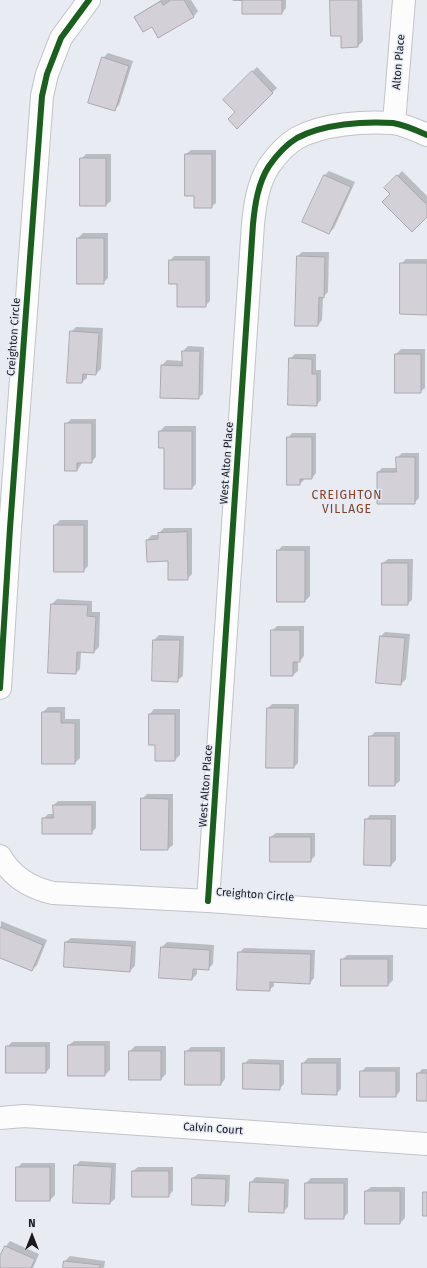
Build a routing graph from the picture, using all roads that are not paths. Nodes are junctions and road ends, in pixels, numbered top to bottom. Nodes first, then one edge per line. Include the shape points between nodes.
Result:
1 (89, 0) edge
2 (404, 0) edge
3 (394, 123) junction
4 (427, 135) edge
5 (5, 527) edge
6 (0, 688) edge
7 (0, 856) edge
8 (208, 901) junction
9 (427, 917) edge
10 (0, 1118) edge
11 (427, 1144) edge

1 - 5 street, Creighton Circle via 61,38 47,74 42,96
2 - 3 street, Alton Place
3 - 4 street, West Alton Place
3 - 8 street, West Alton Place via 341,125 297,138 270,166 260,184 252,240
5 - 6 street, Creighton Circle
7 - 8 street, Creighton Circle via 18,878 38,890
8 - 9 street, Creighton Circle
10 - 11 street, Calvin Court via 24,1116

